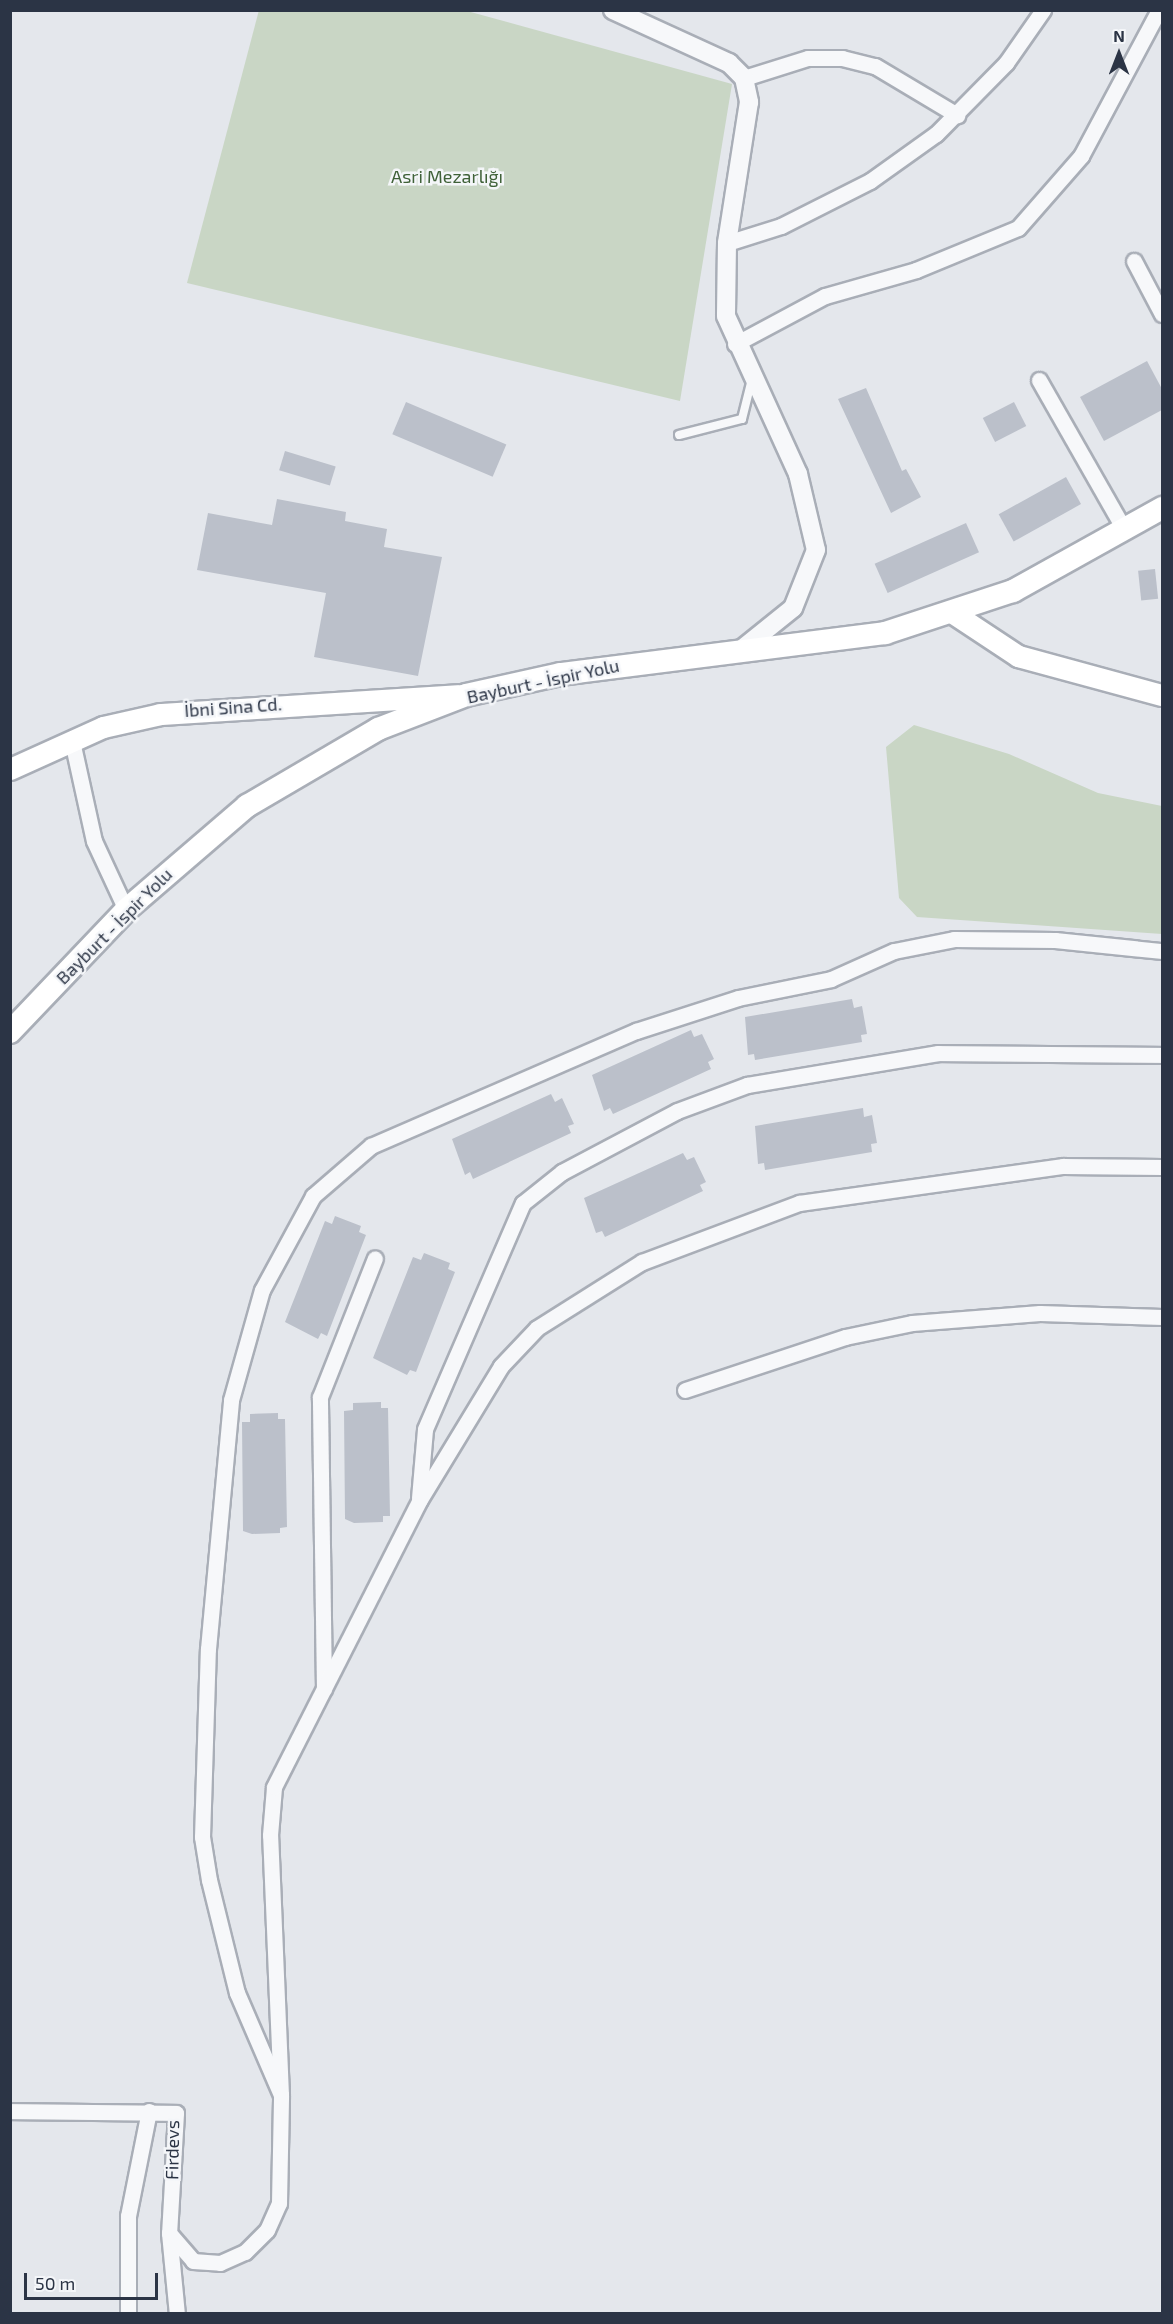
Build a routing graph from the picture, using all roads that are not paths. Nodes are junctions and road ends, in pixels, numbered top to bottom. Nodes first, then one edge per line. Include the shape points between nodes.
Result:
1 (613, 10) edge
2 (1042, 10) edge
3 (1159, 10) edge
4 (744, 78) junction
5 (957, 115) junction
6 (727, 243) junction
7 (1134, 261) dead end
8 (1162, 314) edge
9 (735, 344) junction
10 (752, 379) junction
11 (1039, 380) dead end
12 (679, 435) dead end
13 (1162, 508) edge
14 (1124, 530) junction
15 (950, 611) junction
16 (742, 649) junction
17 (466, 695) junction
18 (1162, 695) edge
19 (72, 741) junction
20 (10, 769) edge
21 (126, 910) junction
22 (1162, 951) edge
23 (10, 1032) edge
24 (1162, 1055) edge
25 (1162, 1167) edge
26 (375, 1258) dead end
27 (1162, 1317) edge
28 (685, 1390) dead end
29 (419, 1501) junction
30 (324, 1694) junction
31 (281, 2094) junction
32 (10, 2111) edge
33 (149, 2111) junction
34 (169, 2233) junction
35 (128, 2313) edge
36 (177, 2313) edge

1 - 4 street via 697,45
2 - 5 street via 1006,63
3 - 9 street via 1081,156 1018,228 947,259 825,296
4 - 5 street via 808,58 842,58 875,66
4 - 6 street via 749,102
5 - 6 street via 870,181 781,226
6 - 9 street via 723,287
7 - 8 street
9 - 10 street
10 - 12 lane via 745,414 737,423
10 - 16 street via 798,474 816,550 793,609
11 - 14 street
13 - 14 main road, Bayburt - İspir Yolu
14 - 15 main road, Bayburt - İspir Yolu via 1013,591
15 - 16 main road, Bayburt - İspir Yolu via 885,633
15 - 18 main road via 1018,656
16 - 17 main road, Bayburt - İspir Yolu via 642,660
17 - 19 main road, İbni Sina Cd. via 201,708 103,727
17 - 21 main road, Bayburt - İspir Yolu via 378,729 274,789
19 - 20 main road, İbni Sina Cd.
19 - 21 street via 94,841
21 - 23 main road, Bayburt - İspir Yolu
22 - 31 street via 1055,940 954,939 894,951 831,979 738,998 636,1031 371,1146 314,1196 262,1290 231,1400 207,1649 202,1837 207,1869 237,1993
24 - 29 street via 938,1053 747,1085 677,1111 562,1172 523,1203 425,1429
25 - 29 street via 1063,1166 799,1203 642,1262 546,1322 501,1366
26 - 30 street via 320,1397
27 - 28 street via 1040,1313 912,1323 845,1337
29 - 30 street
30 - 31 street via 295,1738 274,1787 270,1835
31 - 34 street via 279,2203 267,2230 245,2252 220,2263 193,2261
32 - 33 street, Firdevs
33 - 34 street, Firdevs via 176,2113
33 - 35 street via 128,2216
34 - 36 street, Firdevs

